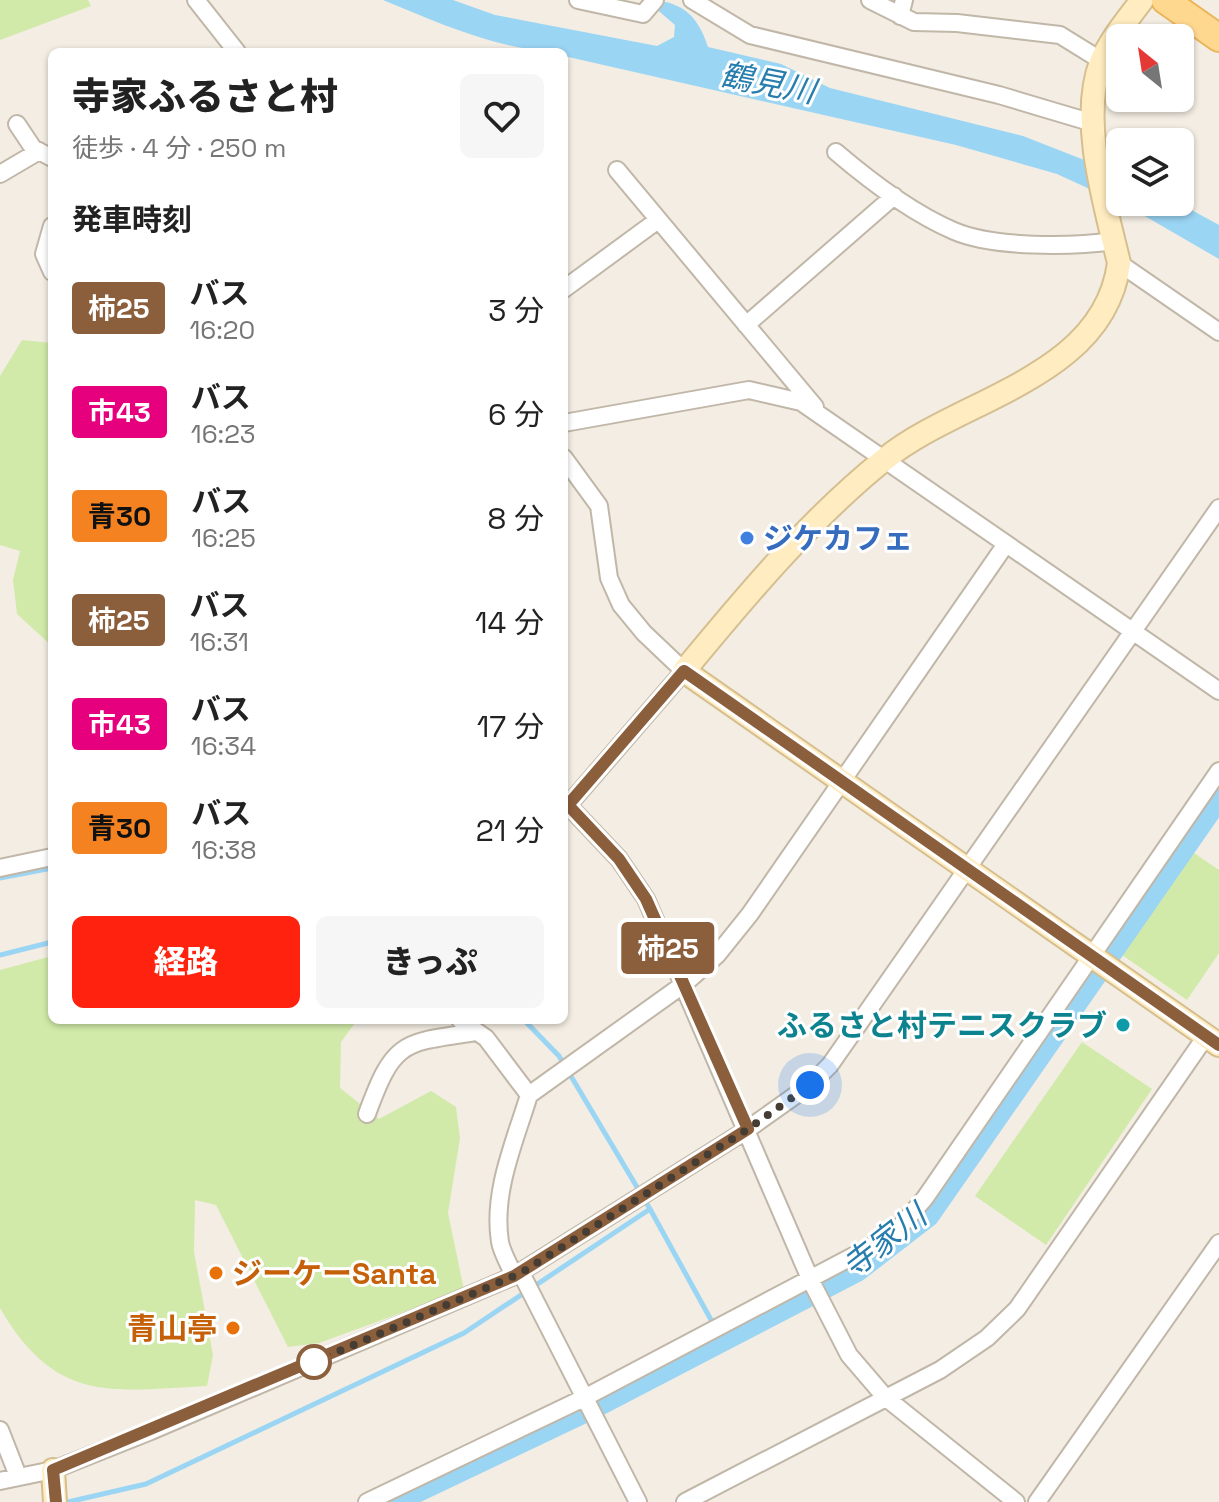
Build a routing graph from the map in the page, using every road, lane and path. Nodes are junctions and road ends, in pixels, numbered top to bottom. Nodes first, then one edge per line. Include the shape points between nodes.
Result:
1 (196, 0) edge
2 (578, 0) edge
3 (692, 0) edge
4 (870, 0) edge
5 (1142, 0) edge
6 (1165, 0) edge
7 (653, 3) edge
8 (902, 8) edge
9 (1219, 38) edge
10 (234, 48) edge
11 (1102, 61) junction
12 (17, 124) dead end
13 (1093, 127) junction
14 (836, 152) dead end
15 (45, 155) edge
16 (617, 170) dead end
17 (0, 174) edge
18 (894, 196) junction
19 (658, 220) junction
20 (1112, 235) junction
21 (48, 240) edge
22 (48, 263) edge
23 (1119, 263) junction
24 (568, 286) edge
25 (746, 325) junction
26 (1219, 332) edge
27 (821, 414) junction
28 (568, 422) edge
29 (885, 459) junction
30 (568, 463) edge
31 (1219, 508) edge
32 (1006, 544) junction
33 (1132, 631) junction
34 (684, 671) junction
35 (1219, 691) edge
36 (1219, 771) edge
37 (842, 780) junction
38 (568, 802) edge
39 (568, 808) edge
40 (48, 858) edge
41 (0, 868) edge
42 (967, 868) junction
43 (1099, 959) junction
44 (684, 984) junction
45 (465, 1024) edge
46 (476, 1032) junction
47 (1212, 1041) edge
48 (529, 1095) junction
49 (367, 1114) dead end
50 (748, 1129) junction
51 (1219, 1243) edge
52 (518, 1275) junction
53 (811, 1281) junction
54 (885, 1397) junction
55 (584, 1398) junction
56 (0, 1430) edge
57 (53, 1470) junction
58 (18, 1476) junction
59 (0, 1481) edge
60 (55, 1502) edge
61 (367, 1502) edge
62 (638, 1502) edge
63 (685, 1502) edge
64 (1016, 1502) edge
65 (1037, 1502) edge

1 - 10 street
2 - 7 street via 643,14
3 - 13 street via 750,35 999,95
4 - 8 street
5 - 11 street
6 - 9 main road
8 - 11 street via 914,22 1060,35
11 - 13 street
12 - 15 street
13 - 20 street
14 - 18 street
15 - 17 street
16 - 19 street
18 - 20 street via 954,231 972,235 1042,243
18 - 25 street
19 - 24 street
19 - 25 street
20 - 23 street
21 - 22 street
23 - 26 street
23 - 29 street via 1117,278 1092,324 1057,361
25 - 27 street
27 - 28 street via 790,398 749,390
27 - 29 street
29 - 32 street
29 - 34 street via 793,546
30 - 34 street via 599,506 609,578 621,605
31 - 33 street
32 - 33 street
32 - 37 street
33 - 35 street
33 - 42 street
34 - 37 street
34 - 38 street
36 - 43 street
37 - 42 street
37 - 44 street via 750,914 717,955
39 - 44 street via 634,879
40 - 41 street
42 - 43 street
42 - 50 street via 830,1065
43 - 47 street
43 - 53 street via 893,1235
44 - 48 street
44 - 50 street
45 - 46 street
46 - 48 street via 513,1069
46 - 49 street via 415,1041 395,1053
47 - 54 street via 1017,1309 987,1338 940,1370
48 - 52 street via 499,1211 500,1244
50 - 52 street
50 - 53 street
51 - 65 street
52 - 55 street
52 - 57 street
53 - 54 street via 849,1355
53 - 55 street
54 - 63 street
54 - 64 street
55 - 61 street
55 - 62 street
56 - 58 street
57 - 58 street
57 - 60 street
58 - 59 street

